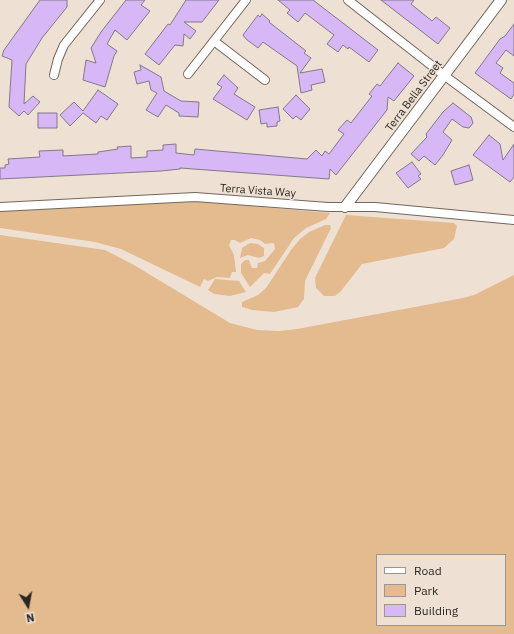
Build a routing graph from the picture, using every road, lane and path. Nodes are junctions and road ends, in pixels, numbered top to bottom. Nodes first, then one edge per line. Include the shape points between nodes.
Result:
1 (100, 0) edge
2 (246, 0) edge
3 (348, 0) edge
4 (501, 0) edge
5 (214, 40) junction
6 (188, 74) dead end
7 (54, 75) dead end
8 (444, 76) junction
9 (265, 80) dead end
10 (514, 127) edge
11 (0, 207) edge
12 (345, 207) junction
13 (514, 220) edge

1 - 7 street via 64,45
2 - 5 street
3 - 8 street
4 - 8 street, Terra Bella Street
5 - 6 street
5 - 9 street
8 - 10 street
8 - 12 street, Terra Bella Street
11 - 12 street, Terra Vista Way via 195,197
12 - 13 street, Terra Vista Way via 375,207

